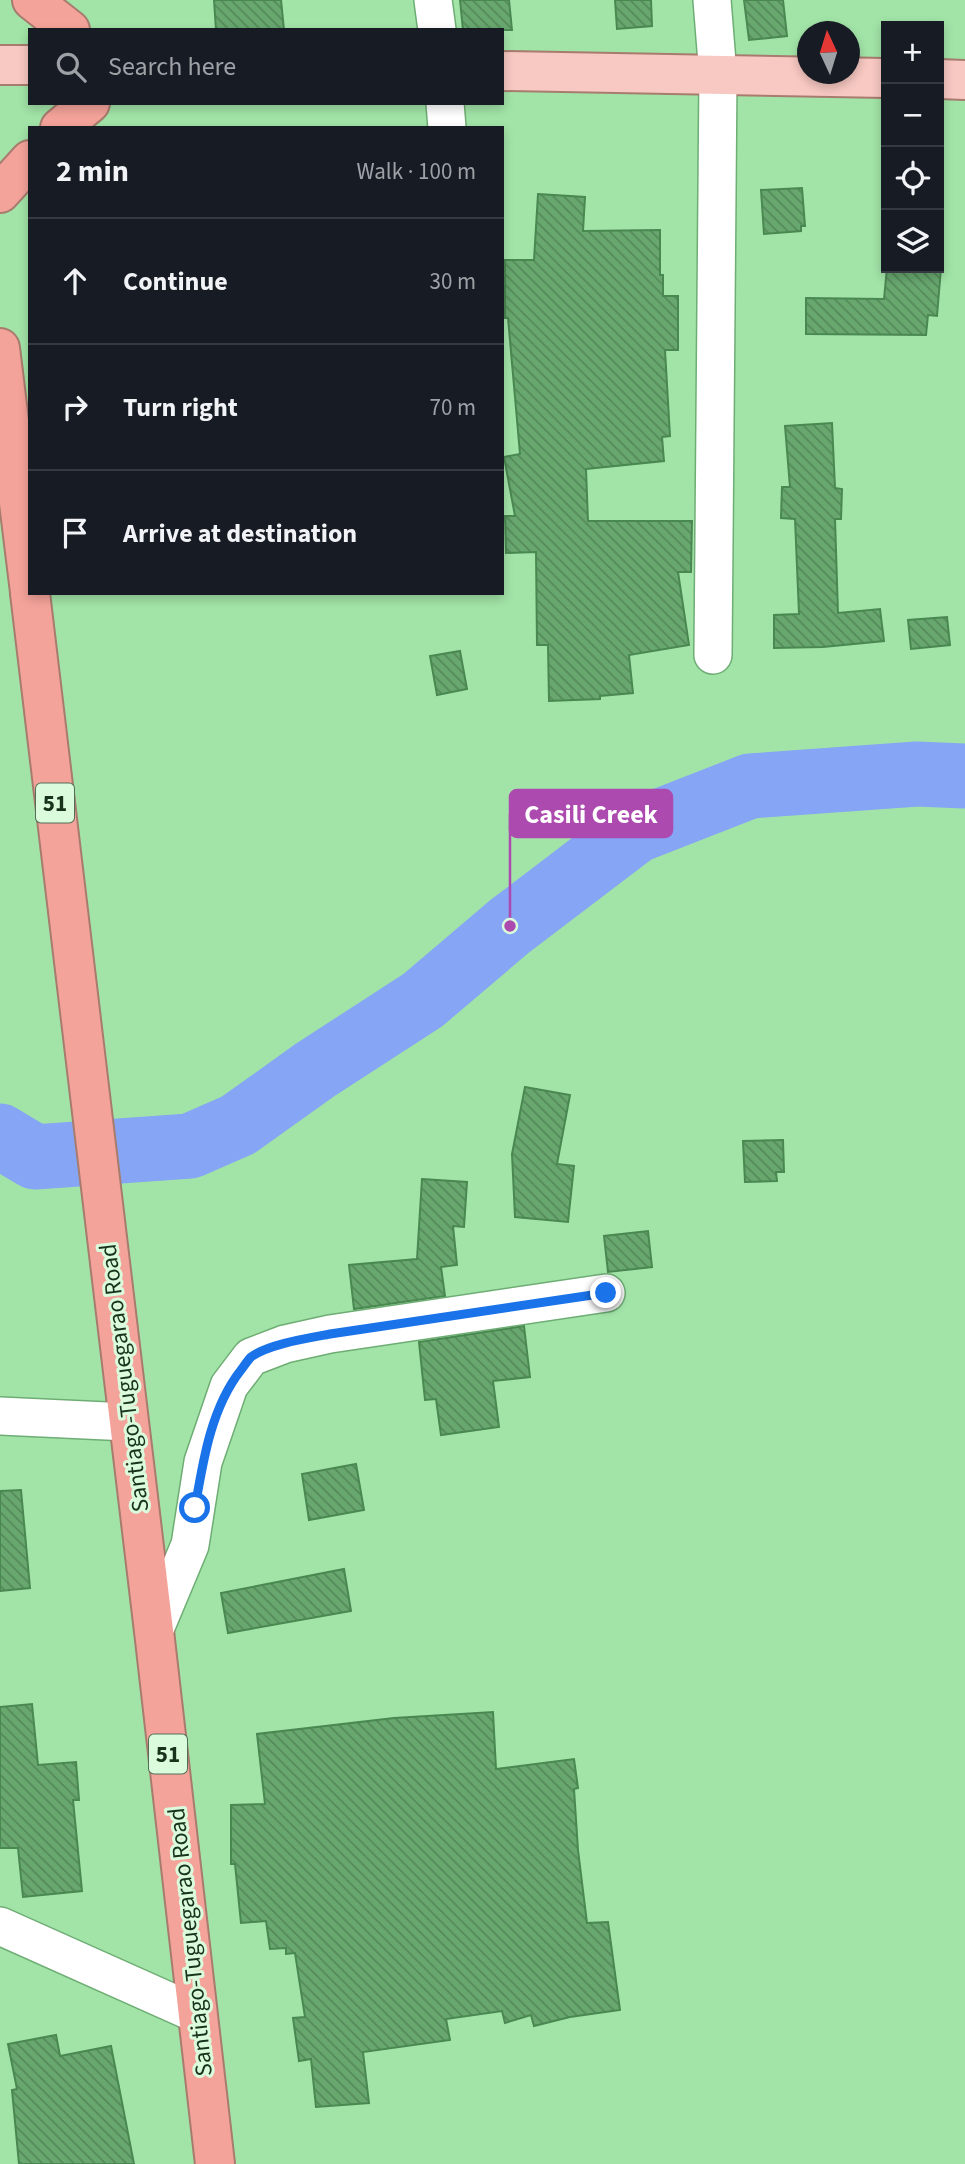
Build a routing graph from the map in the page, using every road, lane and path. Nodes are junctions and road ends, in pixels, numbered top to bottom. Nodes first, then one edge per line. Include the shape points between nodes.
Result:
1 (33, 0) edge
2 (433, 0) edge
3 (712, 0) edge
4 (67, 28) edge
5 (436, 28) edge
6 (0, 65) edge
7 (28, 65) edge
8 (504, 71) edge
9 (718, 75) junction
10 (881, 78) edge
11 (944, 79) edge
12 (965, 80) edge
13 (88, 105) edge
14 (444, 105) edge
15 (62, 126) edge
16 (447, 126) edge
17 (28, 162) edge
18 (0, 193) edge
19 (1, 367) edge
20 (28, 577) edge
21 (30, 595) edge
22 (713, 655) dead end
23 (606, 1293) dead end
24 (0, 1416) edge
25 (128, 1422) junction
26 (155, 1631) junction
27 (0, 1926) edge
28 (197, 2014) junction
29 (215, 2164) edge

1 - 4 highway
2 - 5 street
3 - 9 street
6 - 7 main road
8 - 9 main road
9 - 10 main road
9 - 22 street
11 - 12 main road
13 - 15 highway
14 - 16 street
17 - 18 highway
19 - 20 highway, Santiago-Tuguegarao Road / 51
21 - 25 highway, Santiago-Tuguegarao Road / 51
23 - 26 street via 330,1334 251,1357 229,1386 215,1423 203,1462 190,1545
24 - 25 street
25 - 26 highway, Santiago-Tuguegarao Road / 51
26 - 28 highway, Santiago-Tuguegarao Road / 51
27 - 28 street
28 - 29 highway, Santiago-Tuguegarao Road / 51

